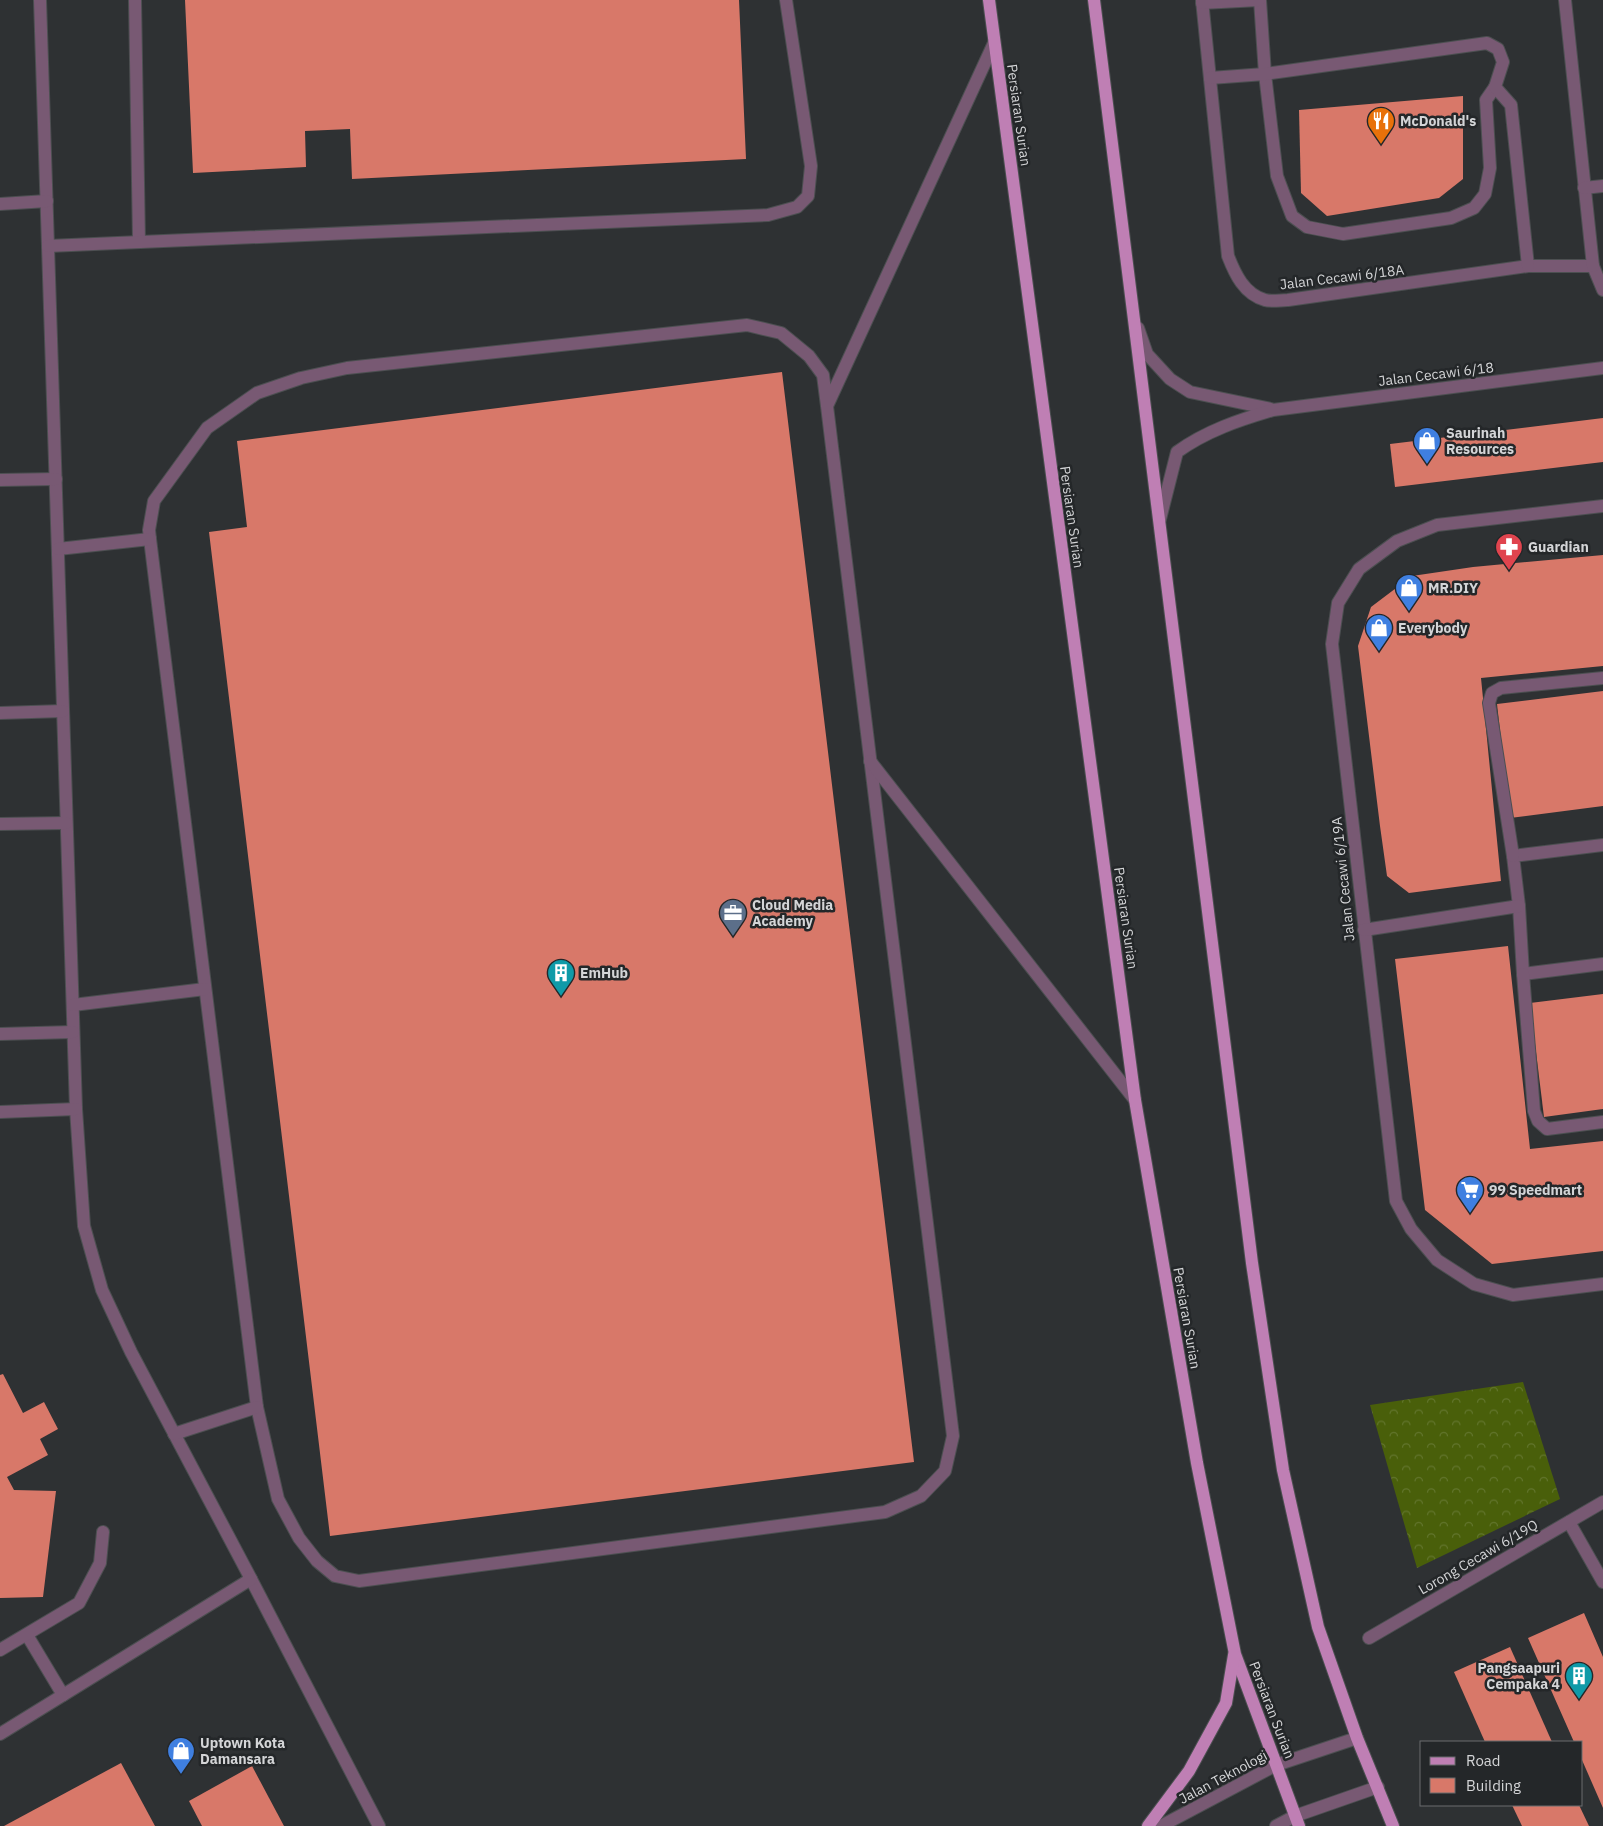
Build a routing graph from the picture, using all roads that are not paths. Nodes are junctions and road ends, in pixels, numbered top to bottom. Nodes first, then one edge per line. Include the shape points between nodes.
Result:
1 (40, 0) edge
2 (135, 0) edge
3 (786, 0) edge
4 (989, 0) edge
5 (1094, 0) edge
6 (1259, 0) edge
7 (1566, 0) edge
8 (1202, 2) edge
9 (994, 43) junction
10 (1265, 74) junction
11 (1210, 78) junction
12 (1495, 87) junction
13 (1603, 186) edge
14 (1584, 188) junction
15 (47, 201) junction
16 (0, 204) edge
17 (139, 242) junction
18 (48, 246) junction
19 (1528, 266) junction
20 (1593, 266) junction
21 (1603, 290) edge
22 (1132, 309) junction
23 (1603, 368) edge
24 (827, 406) junction
25 (1273, 410) junction
26 (56, 478) junction
27 (0, 480) edge
28 (1603, 506) edge
29 (1160, 519) junction
30 (150, 539) junction
31 (58, 549) junction
32 (1603, 678) edge
33 (63, 711) junction
34 (0, 713) edge
35 (870, 761) junction
36 (66, 822) junction
37 (0, 824) edge
38 (1603, 845) edge
39 (1513, 856) junction
40 (1519, 906) junction
41 (1364, 930) junction
42 (1603, 964) edge
43 (1523, 974) junction
44 (205, 989) junction
45 (73, 1005) junction
46 (74, 1032) junction
47 (0, 1034) edge
48 (1135, 1100) junction
49 (76, 1109) junction
50 (0, 1112) edge
51 (1603, 1122) edge
52 (1603, 1284) edge
53 (257, 1407) junction
54 (174, 1434) junction
55 (1603, 1502) edge
56 (1569, 1522) junction
57 (103, 1532) dead end
58 (251, 1579) junction
59 (1603, 1582) edge
60 (27, 1635) junction
61 (1369, 1638) dead end
62 (0, 1650) edge
63 (1234, 1654) junction
64 (63, 1695) junction
65 (0, 1734) edge
66 (1357, 1738) junction
67 (1276, 1765) junction
68 (1378, 1787) junction
69 (1297, 1821) edge
70 (379, 1826) edge
71 (1148, 1826) edge
72 (1161, 1826) edge
73 (1276, 1826) edge
74 (1393, 1826) edge

1 - 15 street
2 - 17 street
3 - 17 street via 811,166 808,196 796,207 768,215
4 - 9 main road, Persiaran Surian
5 - 22 main road
6 - 8 street
6 - 10 street
7 - 14 street
8 - 11 street, Jalan Cecawi 6/18A
9 - 24 street
9 - 48 main road, Persiaran Surian
10 - 11 street
10 - 12 street via 1486,43 1498,50 1504,62
10 - 12 street via 1277,176 1292,216 1307,227 1344,234 1451,218 1474,208 1486,194 1490,168 1486,100
11 - 19 street, Jalan Cecawi 6/18A via 1228,256 1235,275 1248,291 1265,300 1288,300
12 - 19 street via 1511,106
13 - 14 street
14 - 20 street
15 - 16 street
15 - 18 street
17 - 18 street
18 - 26 street
19 - 20 street, Jalan Cecawi 6/18A
20 - 21 street
22 - 25 street, Jalan Cecawi 6/18 via 1147,354 1170,379 1190,392
22 - 29 main road
23 - 25 street, Jalan Cecawi 6/18
24 - 30 street via 823,374 808,356 781,333 747,324 346,368 300,378 257,393 208,428 154,501
24 - 35 street
25 - 29 street, Jalan Cecawi 6/18 via 1195,439 1177,452
26 - 27 street
26 - 31 street
28 - 41 street, Jalan Cecawi 6/19A via 1437,525 1397,541 1359,569 1338,603 1332,644
29 - 66 main road via 1252,1263 1283,1470 1318,1627
30 - 31 street
30 - 44 street
31 - 33 street
32 - 39 street via 1501,688 1492,692 1489,703
33 - 34 street
33 - 36 street
35 - 48 street
35 - 53 street via 953,1436 945,1470 927,1490 921,1496 885,1512 358,1581 335,1576 317,1561 299,1538 278,1499
36 - 37 street
36 - 45 street
38 - 39 street
39 - 40 street
40 - 41 street
40 - 43 street
41 - 52 street, Jalan Cecawi 6/19A via 1396,1201 1411,1229 1437,1260 1474,1284 1513,1296
42 - 43 street
43 - 51 street via 1534,1111 1538,1121 1547,1129
44 - 45 street
44 - 53 street
45 - 46 street
46 - 47 street
46 - 49 street
48 - 63 main road, Persiaran Surian via 1197,1463
49 - 50 street
49 - 54 street via 84,1226 102,1290
53 - 54 street
54 - 58 street
55 - 56 street, Lorong Cecawi 6/19Q
56 - 59 street
56 - 61 street, Lorong Cecawi 6/19Q
57 - 60 street via 100,1563 79,1603
58 - 64 street
58 - 70 street
60 - 62 street
60 - 64 street
63 - 67 main road, Persiaran Surian
63 - 71 main road via 1226,1703 1189,1771
64 - 65 street
66 - 67 street, Jalan Teknologi
66 - 68 main road
67 - 69 main road, Persiaran Surian
67 - 72 street, Jalan Teknologi
68 - 69 street
68 - 74 main road
69 - 73 street

